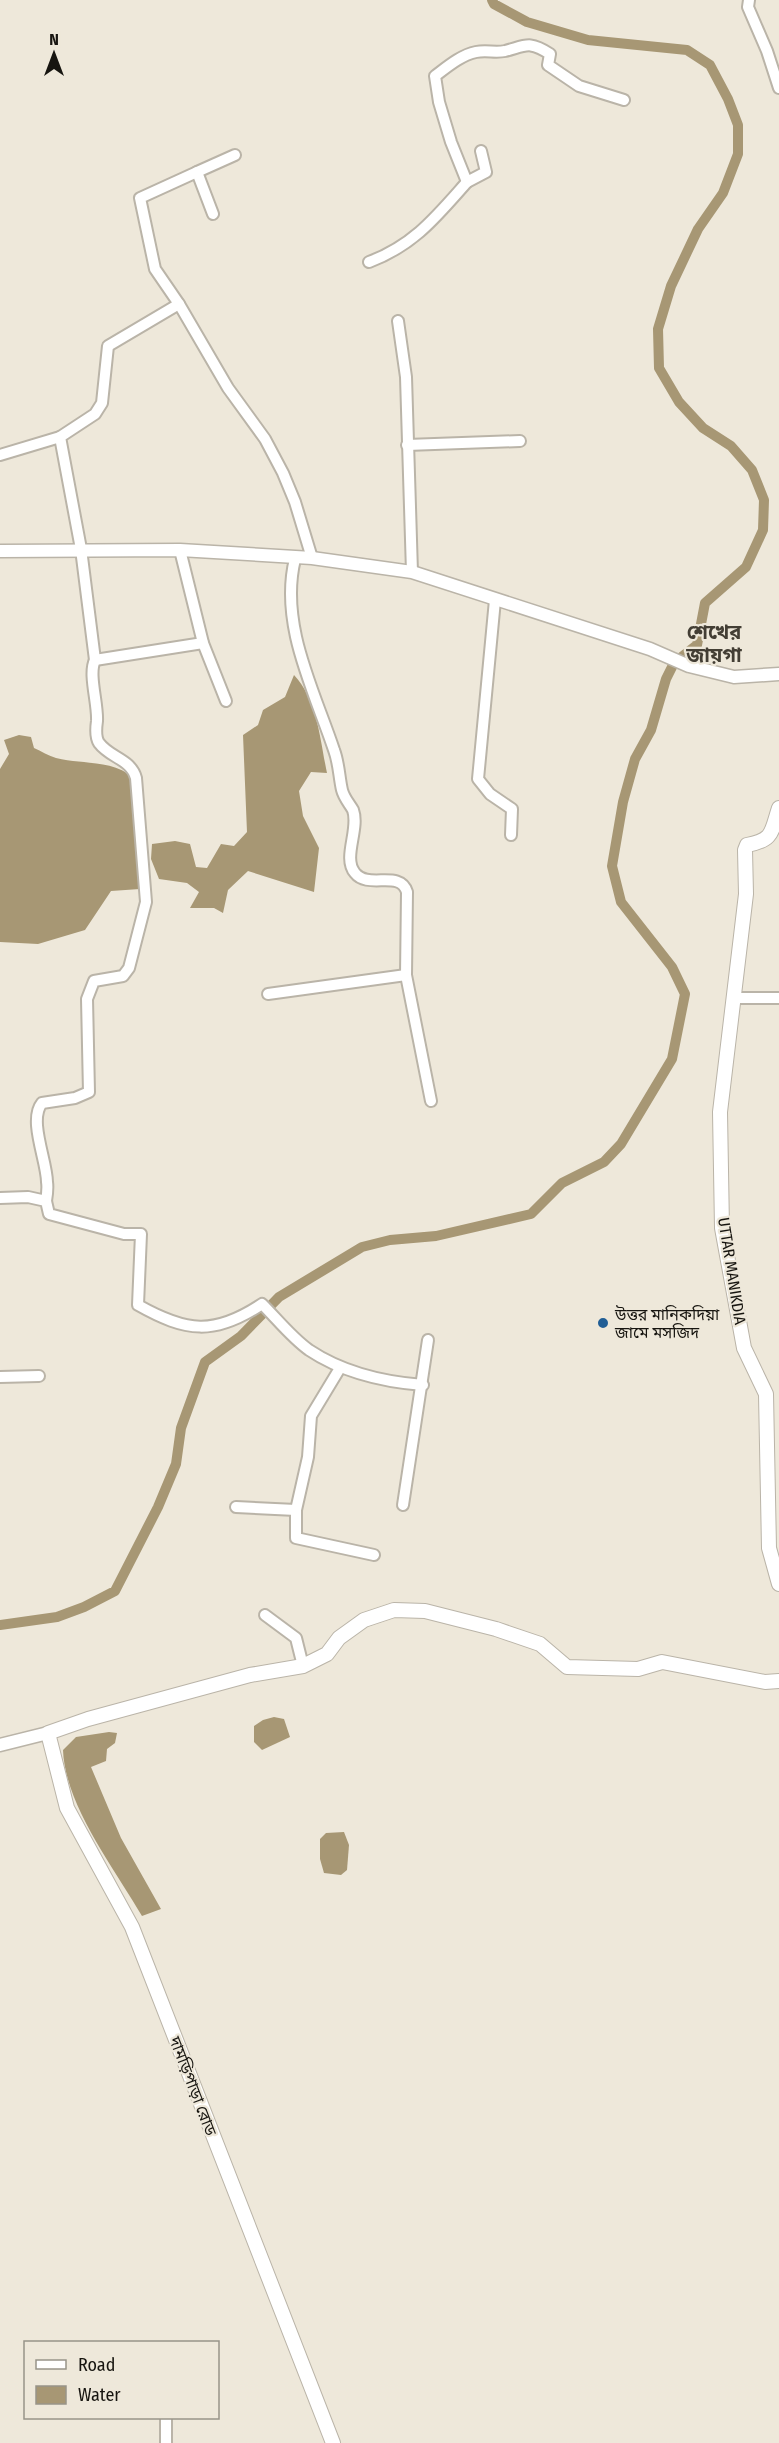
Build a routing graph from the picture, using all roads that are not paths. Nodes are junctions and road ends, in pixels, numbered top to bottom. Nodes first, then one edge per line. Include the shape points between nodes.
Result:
1 (748, 0) edge
2 (779, 88) edge
3 (624, 100) dead end
4 (481, 151) dead end
5 (235, 155) dead end
6 (197, 172) junction
7 (467, 182) junction
8 (213, 214) dead end
9 (369, 262) dead end
10 (179, 304) junction
11 (398, 321) dead end
12 (60, 437) junction
13 (520, 441) dead end
14 (407, 445) junction
15 (0, 455) edge
16 (81, 549) junction
17 (180, 550) junction
18 (0, 551) edge
19 (312, 558) junction
20 (295, 559) junction
21 (412, 572) junction
22 (495, 600) junction
23 (203, 643) junction
24 (95, 660) junction
25 (779, 674) edge
26 (226, 701) dead end
27 (779, 808) edge
28 (511, 835) dead end
29 (406, 975) junction
30 (268, 994) dead end
31 (733, 998) junction
32 (779, 998) edge
33 (431, 1101) dead end
34 (0, 1198) edge
35 (46, 1201) junction
36 (428, 1340) dead end
37 (339, 1368) junction
38 (39, 1376) dead end
39 (0, 1377) edge
40 (423, 1384) junction
41 (404, 1505) dead end
42 (236, 1507) dead end
43 (296, 1510) junction
44 (374, 1555) dead end
45 (778, 1578) edge
46 (265, 1615) dead end
47 (303, 1666) junction
48 (779, 1681) edge
49 (48, 1734) junction
50 (0, 1745) edge
51 (166, 2419) edge
52 (166, 2443) edge
53 (333, 2443) edge

1 - 2 street
3 - 7 street via 579,87 548,65 550,54 538,48 520,44 506,51 477,52 461,58 435,76 451,142
4 - 7 street via 486,172
5 - 6 street
6 - 8 street
6 - 10 street via 140,198 155,269
7 - 9 street via 435,220 390,254
10 - 12 street via 108,346 102,403 95,414
10 - 19 street via 284,473
11 - 14 street via 406,376
12 - 15 street
12 - 16 street
13 - 14 street
14 - 21 street
16 - 17 street
16 - 18 street
16 - 24 street
17 - 20 street
17 - 23 street
19 - 20 street
19 - 21 street
20 - 29 street via 291,593 299,651 335,752 342,792 354,816 351,862 359,877 405,885
21 - 22 street
22 - 25 street via 650,649 690,666 734,677
22 - 28 street via 478,779 512,810
23 - 24 street
23 - 26 street
24 - 35 street via 91,667 98,707 96,738 129,765 136,778 146,902 129,969 123,976 94,981 87,999 89,1092 42,1103 38,1110
27 - 31 main road, UTTAR MANIKDIA via 770,836 747,844 745,850 746,894
29 - 30 street
29 - 33 street
31 - 32 street
31 - 45 main road, UTTAR MANIKDIA via 720,1112 722,1228 744,1348 766,1394 769,1548
34 - 35 street
35 - 37 street via 49,1214 124,1234 141,1234 138,1305 156,1316 198,1329 225,1322 262,1304 307,1349
36 - 40 street
37 - 40 street via 400,1383
37 - 43 street via 311,1416 308,1457
38 - 39 street
40 - 41 street
42 - 43 street
43 - 44 street via 296,1538
46 - 47 street via 296,1638
47 - 48 main road via 327,1654 339,1638 364,1620 394,1610 425,1611 540,1644 567,1667 638,1669 662,1662 765,1682
47 - 49 main road via 250,1675 88,1719
49 - 50 street
49 - 53 main road, দামড়িপাড়া রোড via 67,1808 132,1927
51 - 52 street

